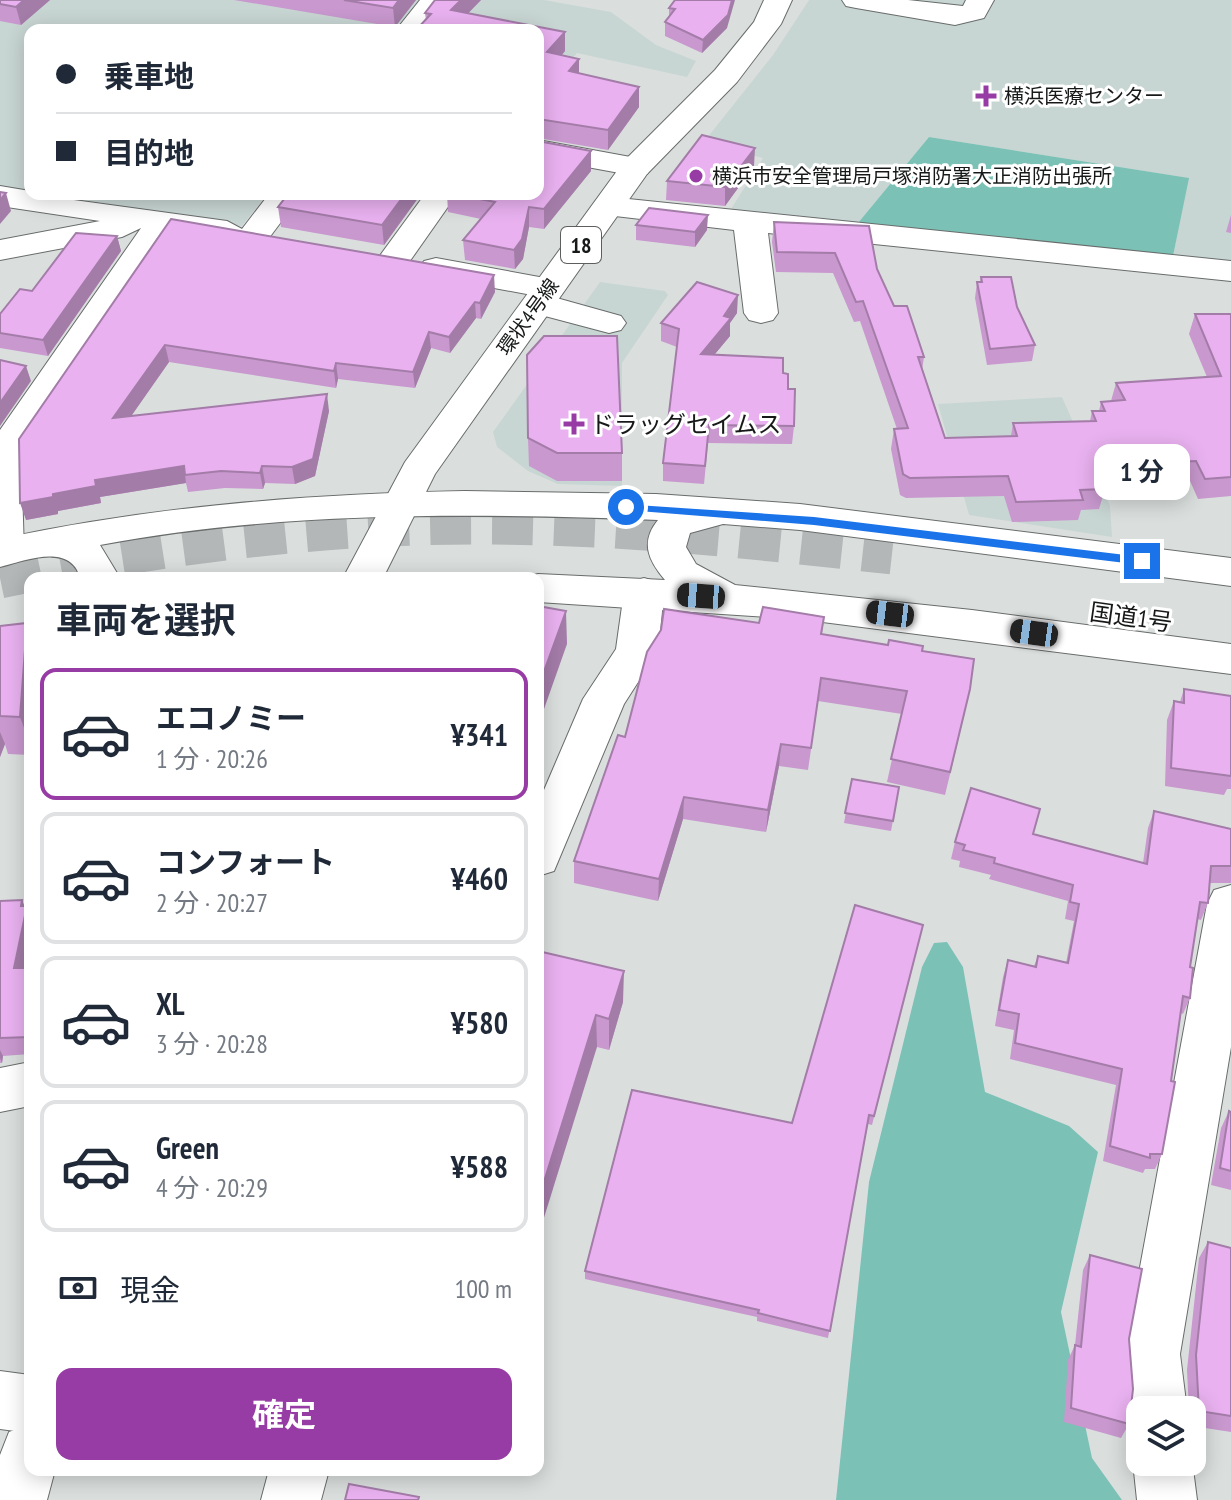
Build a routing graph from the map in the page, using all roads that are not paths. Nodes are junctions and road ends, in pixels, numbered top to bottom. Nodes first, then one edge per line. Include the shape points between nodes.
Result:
1 (435, 0) edge
2 (778, 0) edge
3 (856, 0) edge
4 (980, 0) edge
5 (415, 24) edge
6 (544, 150) edge
7 (636, 167) junction
8 (0, 196) edge
9 (24, 200) edge
10 (25, 200) edge
11 (284, 200) edge
12 (435, 200) edge
13 (609, 207) junction
14 (156, 221) junction
15 (750, 223) junction
16 (0, 250) edge
17 (1231, 271) edge
18 (543, 296) junction
19 (761, 313) dead end
20 (609, 323) dead end
21 (399, 505) junction
22 (725, 512) junction
23 (47, 541) junction
24 (2, 552) edge
25 (98, 572) edge
26 (366, 572) edge
27 (1231, 572) edge
28 (544, 588) edge
29 (644, 592) junction
30 (730, 598) junction
31 (1231, 600) edge
32 (1231, 630) edge
33 (1231, 659) edge
34 (544, 844) edge
35 (1231, 904) edge
36 (24, 1085) edge
37 (0, 1090) edge
38 (1156, 1396) edge
39 (0, 1400) edge
40 (24, 1403) edge
41 (24, 1475) edge
42 (297, 1476) edge
43 (1164, 1476) edge
44 (17, 1500) edge
45 (291, 1500) edge
46 (1167, 1500) edge

1 - 5 main road
2 - 7 main road, 環状4号線 / 18 via 767,24 726,76
3 - 4 main road via 955,16 974,12
6 - 7 main road
7 - 13 main road, 環状4号線 / 18
8 - 9 main road
10 - 14 main road
11 - 14 main road via 269,238
12 - 18 main road via 377,258
13 - 15 main road
13 - 18 main road, 環状4号線 / 18
14 - 16 main road
14 - 24 main road via 44,370 2,455
15 - 17 main road
15 - 19 main road
18 - 20 main road
18 - 21 main road, 環状4号線 / 18
21 - 22 main road
21 - 23 main road via 147,524
21 - 26 main road, 環状4号線
22 - 27 main road
22 - 30 main road via 676,524 665,546 666,558 676,570
23 - 24 main road
23 - 25 main road via 81,551
28 - 29 main road
29 - 30 main road
29 - 34 main road via 637,651 604,699
30 - 33 main road
31 - 32 main road, 国道1号 via 891,569
35 - 38 main road via 1152,1354
36 - 37 main road
39 - 40 main road
41 - 44 main road
42 - 45 main road
43 - 46 main road

